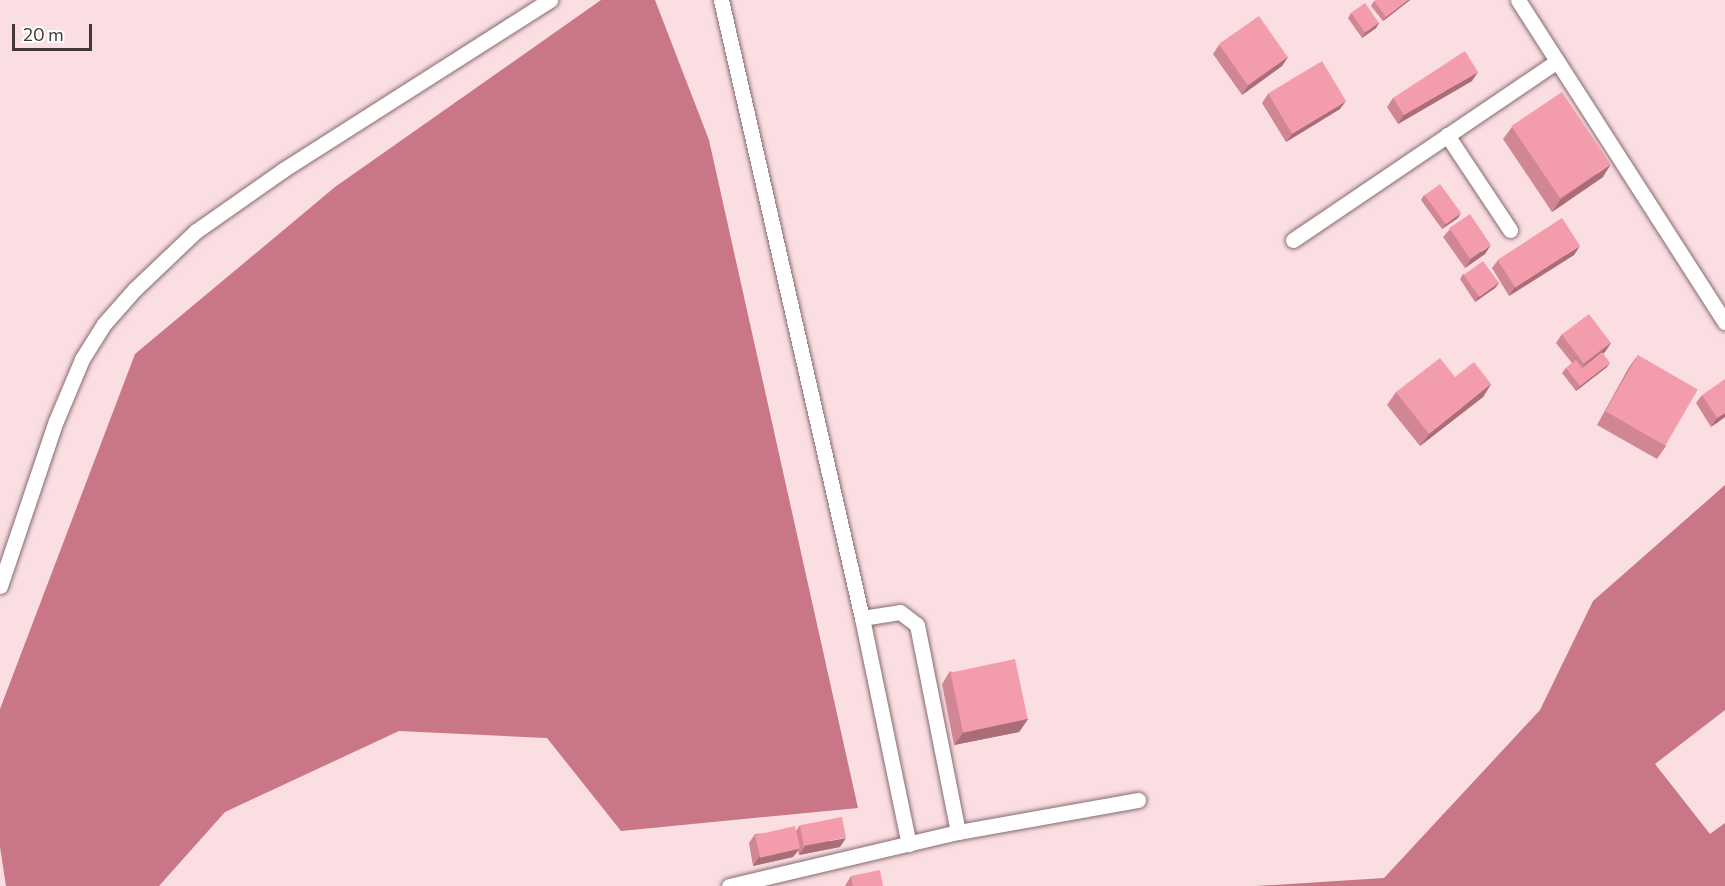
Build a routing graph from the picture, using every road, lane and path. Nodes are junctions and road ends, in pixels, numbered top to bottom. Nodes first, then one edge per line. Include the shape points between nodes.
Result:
1 (550, 0) edge
2 (721, 0) edge
3 (1518, 0) edge
4 (1557, 61) junction
5 (1447, 135) junction
6 (1510, 230) dead end
7 (1293, 240) dead end
8 (1725, 322) edge
9 (0, 586) edge
10 (862, 618) junction
11 (1138, 800) dead end
12 (958, 832) junction
13 (909, 844) junction
14 (729, 886) edge

1 - 9 lane via 206,224 135,289 104,324 82,359 56,421
2 - 10 lane
3 - 4 lane
4 - 5 lane
4 - 8 lane
5 - 6 lane
5 - 7 lane
10 - 12 lane via 900,612 918,625
10 - 13 lane
11 - 12 lane
12 - 13 lane
13 - 14 lane

